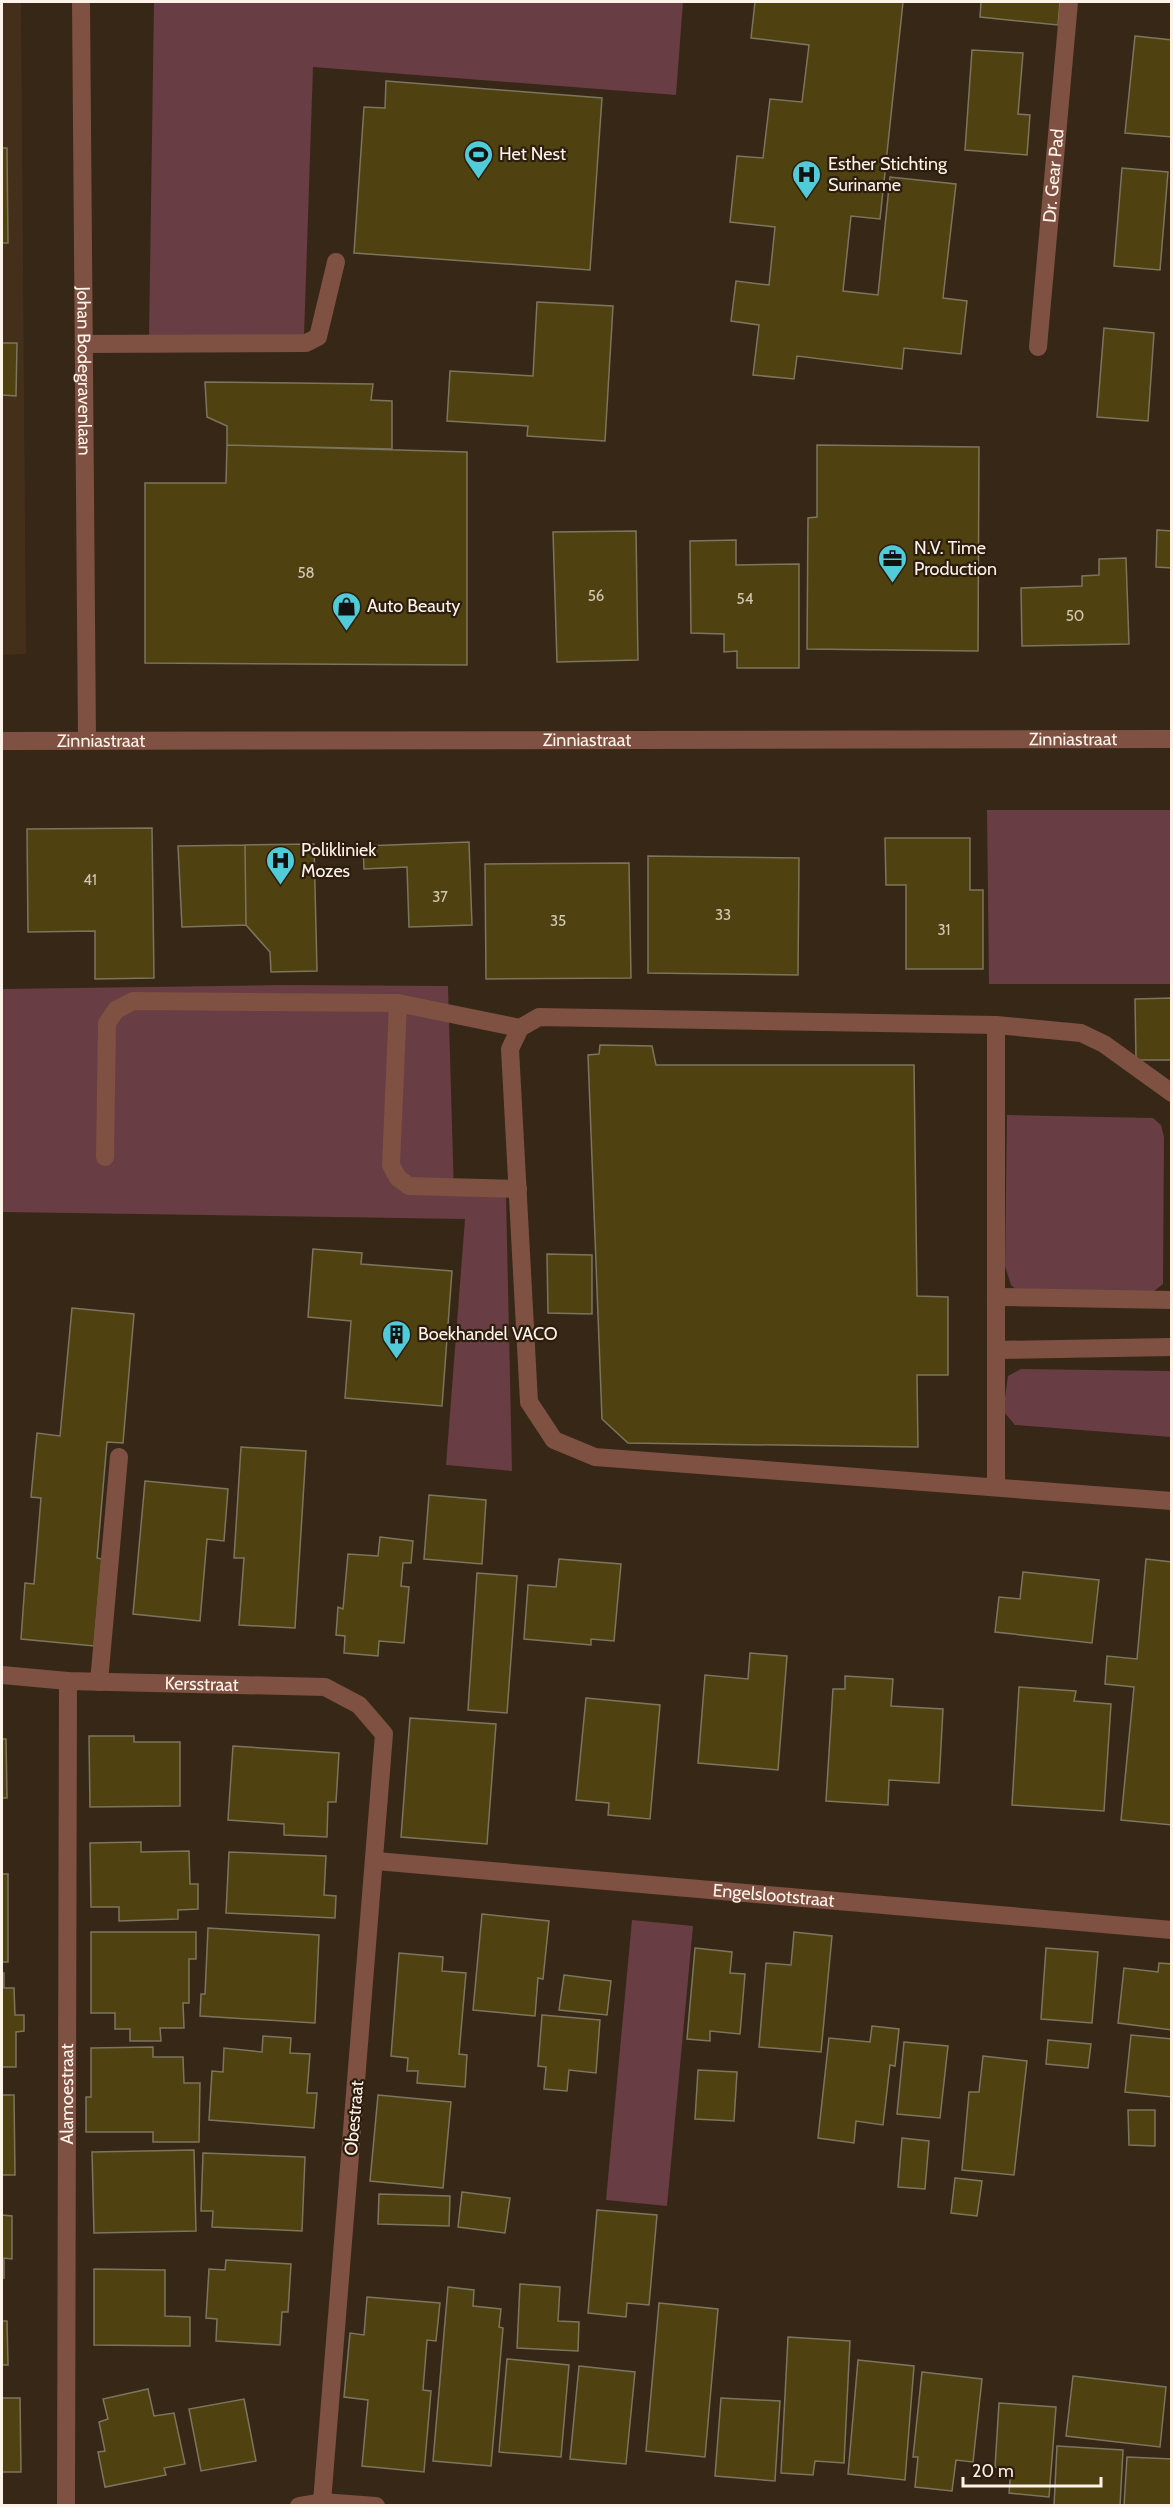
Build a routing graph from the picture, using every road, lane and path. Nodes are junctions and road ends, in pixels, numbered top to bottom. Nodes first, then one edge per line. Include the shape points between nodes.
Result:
1 (81, 2) edge
2 (1069, 2) edge
3 (336, 262) dead end
4 (84, 344) junction
5 (1038, 348) dead end
6 (87, 739) junction
7 (1172, 739) edge
8 (2, 741) edge
9 (398, 1003) junction
10 (996, 1025) junction
11 (520, 1028) junction
12 (1172, 1093) edge
13 (105, 1157) dead end
14 (518, 1189) junction
15 (998, 1297) junction
16 (1172, 1300) edge
17 (1172, 1347) edge
18 (996, 1350) junction
19 (119, 1457) dead end
20 (996, 1486) junction
21 (1172, 1501) edge
22 (2, 1675) edge
23 (68, 1681) junction
24 (99, 1682) junction
25 (384, 1734) joint
26 (376, 1862) junction
27 (1172, 1930) edge
28 (322, 2502) junction
29 (66, 2505) edge
30 (299, 2505) edge
31 (376, 2505) edge

1 - 4 street, Johan Bodegravenlaan
2 - 5 street, Dr. Gear Pad
3 - 4 street via 323,327 318,337 306,343
4 - 6 street, Johan Bodegravenlaan
6 - 7 street, Zinniastraat
6 - 8 street, Zinniastraat
9 - 11 street
9 - 13 street via 133,1001 116,1010 107,1023
9 - 14 street via 391,1165 398,1178 409,1186
10 - 11 street via 538,1017
10 - 12 street via 1082,1033 1104,1044
10 - 15 street
11 - 14 street via 510,1049
14 - 20 street via 529,1402 554,1440 595,1457
15 - 16 street
15 - 18 street
17 - 18 street
18 - 20 street
19 - 24 street
20 - 21 street
22 - 23 street, Kersstraat
23 - 24 street, Kersstraat
23 - 29 street, Alamoestraat
24 - 25 street, Kersstraat via 325,1687 359,1705
25 - 26 street, Obestraat
26 - 27 street, Engelslootstraat
26 - 28 street, Obestraat
28 - 30 street
28 - 31 street

